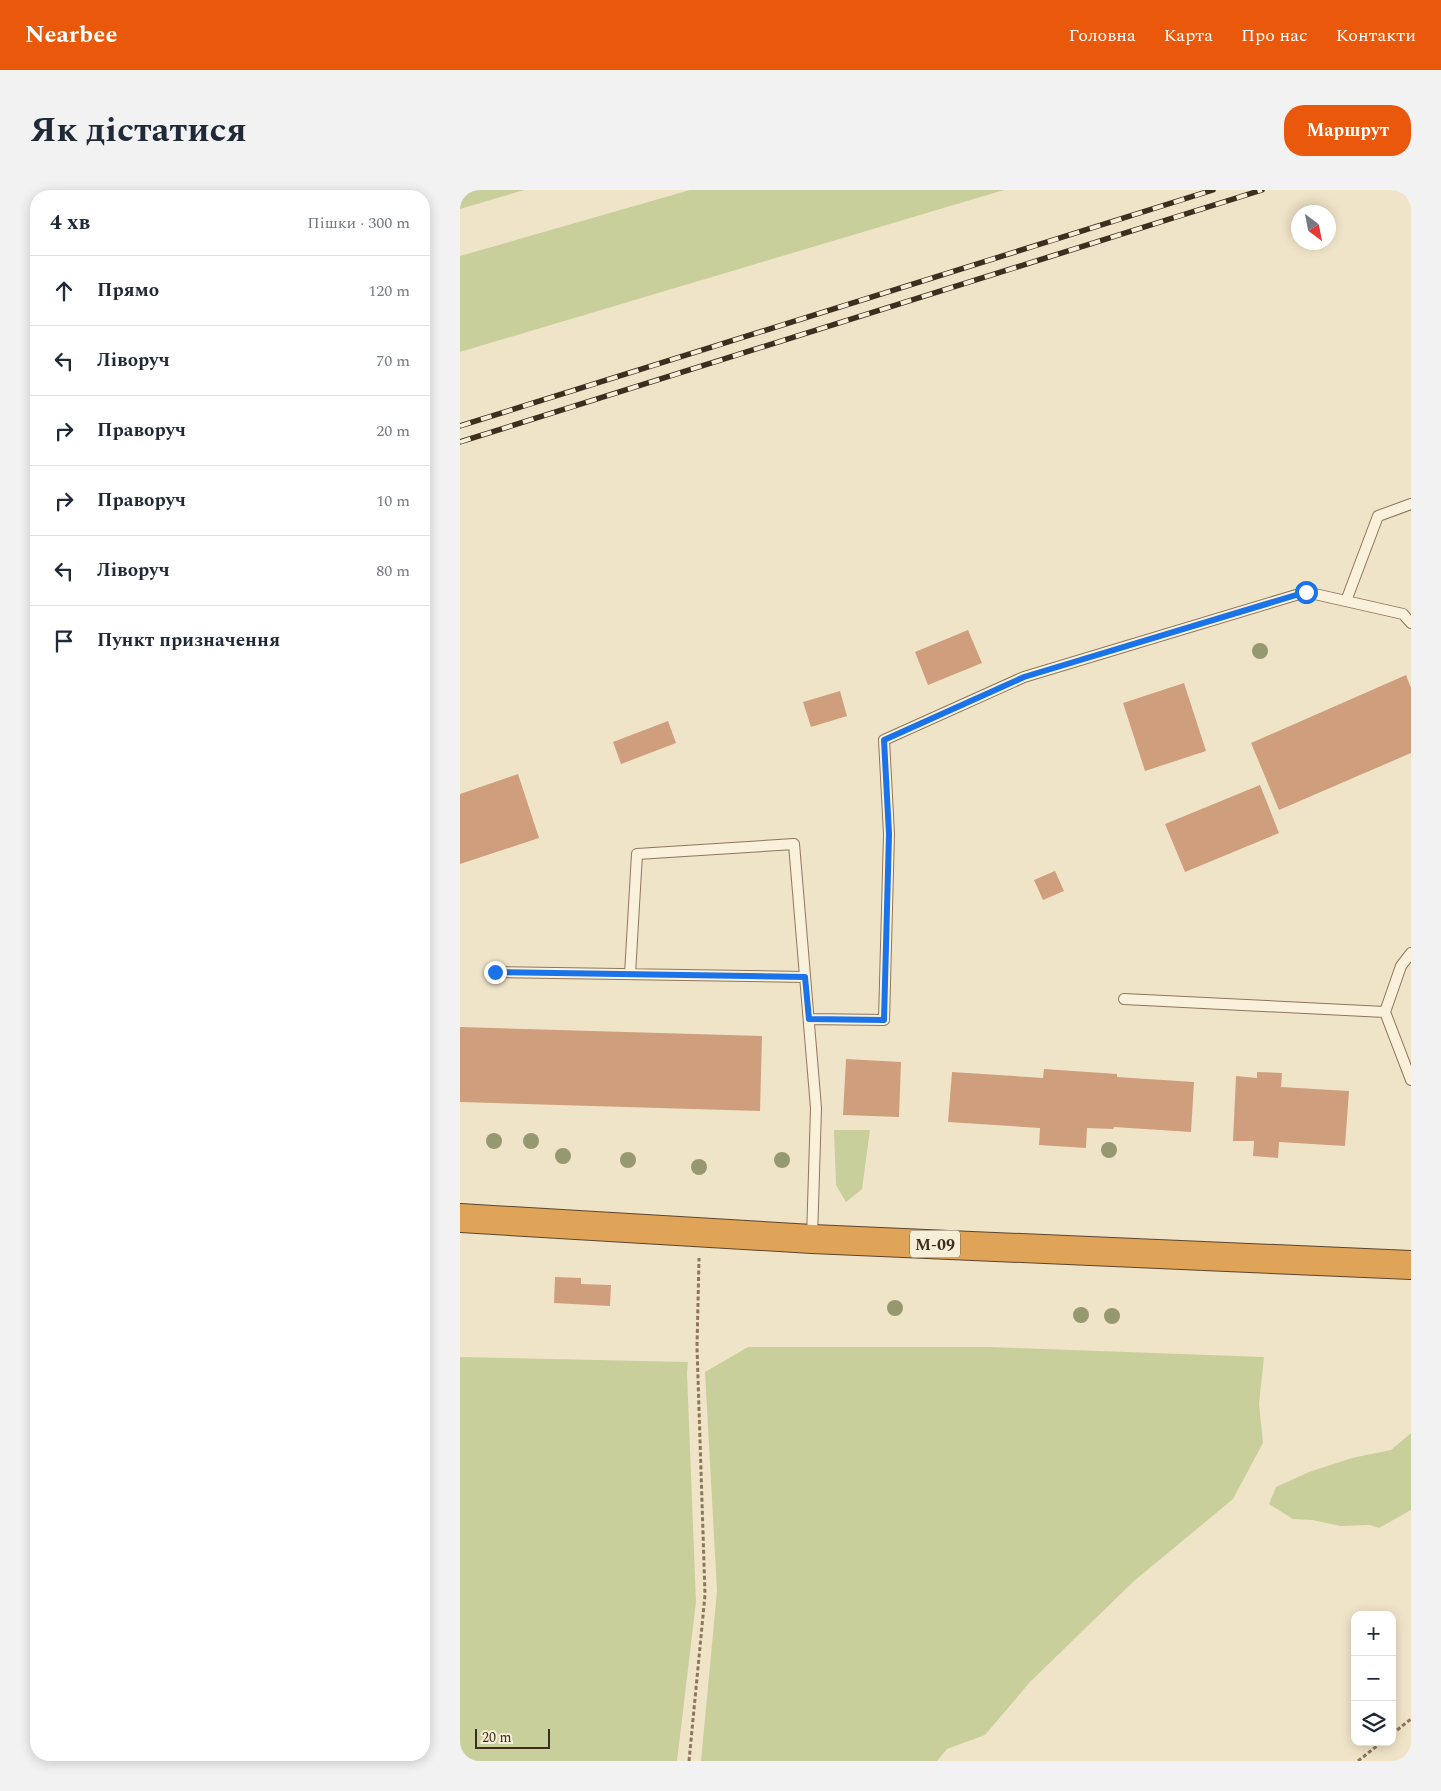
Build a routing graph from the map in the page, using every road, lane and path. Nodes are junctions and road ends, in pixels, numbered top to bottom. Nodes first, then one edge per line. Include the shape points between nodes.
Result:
1 (1411, 504) edge
2 (1346, 601) junction
3 (1411, 623) edge
4 (1411, 953) edge
5 (495, 972) dead end
6 (630, 974) junction
7 (805, 977) junction
8 (1124, 999) dead end
9 (1385, 1012) junction
10 (809, 1019) junction
11 (1411, 1080) edge
12 (460, 1218) edge
13 (700, 1232) junction
14 (812, 1238) junction
15 (1411, 1265) edge
16 (1411, 1719) edge
17 (1396, 1731) edge
18 (1377, 1746) edge
19 (689, 1761) edge
20 (1358, 1761) edge

1 - 2 lane via 1378,516
2 - 3 lane via 1403,614
2 - 10 lane via 1306,592 1024,677 884,740 889,834 884,1020
4 - 9 lane via 1401,966
5 - 6 lane
6 - 7 lane
6 - 7 lane via 637,854 794,844
7 - 10 lane
8 - 9 lane
9 - 11 lane
10 - 14 lane via 816,1108
12 - 13 highway, М-09
13 - 14 highway, М-09
13 - 19 path via 697,1347 705,1595
14 - 15 highway, М-09
16 - 17 path
18 - 20 path

